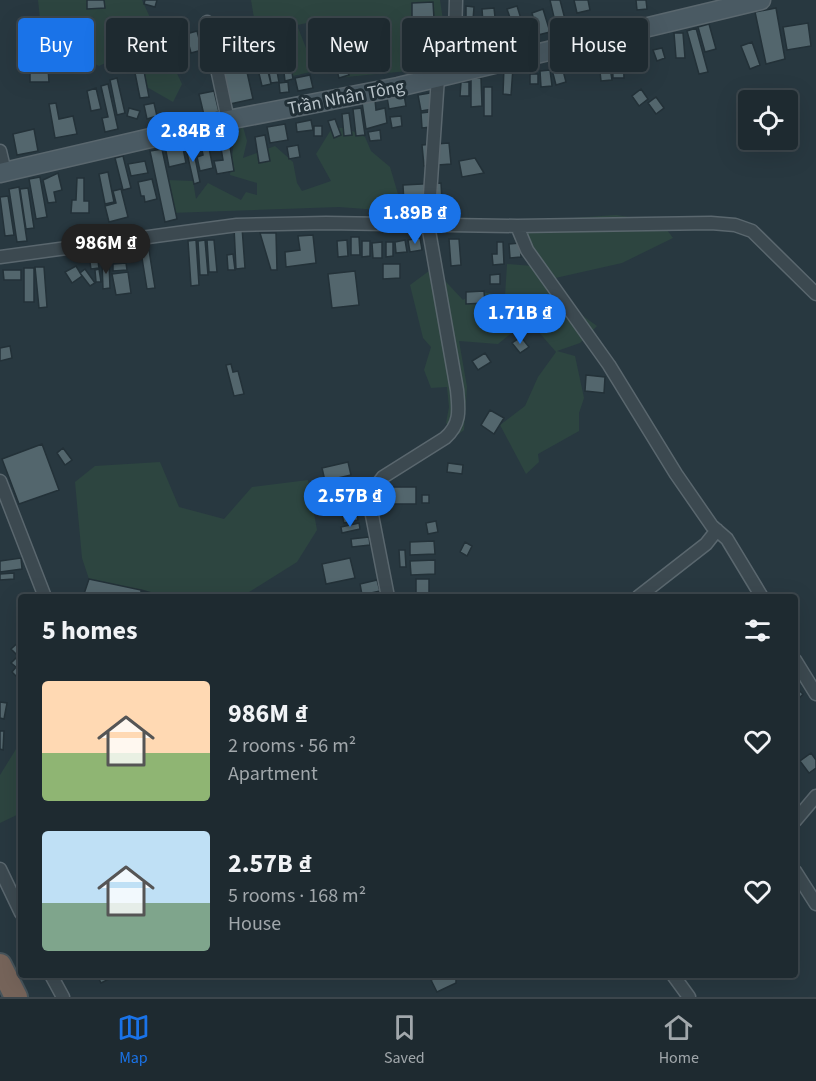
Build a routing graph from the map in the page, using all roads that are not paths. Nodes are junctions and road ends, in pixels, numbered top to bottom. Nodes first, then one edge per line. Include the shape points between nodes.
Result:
1 (456, 0) edge
2 (761, 0) edge
3 (218, 72) edge
4 (446, 75) junction
5 (228, 120) junction
6 (0, 151) edge
7 (3, 172) edge
8 (428, 225) junction
9 (517, 226) junction
10 (0, 257) edge
11 (816, 294) edge
12 (0, 481) edge
13 (717, 530) junction
14 (44, 594) edge
15 (386, 594) edge
16 (642, 594) edge
17 (760, 594) edge
18 (798, 665) edge
19 (816, 694) edge
20 (816, 796) edge
21 (798, 817) edge
22 (0, 869) edge
23 (798, 876) edge
24 (816, 904) edge
25 (18, 907) edge
26 (0, 965) edge
27 (53, 978) edge
28 (674, 978) edge
29 (16, 997) edge
30 (63, 997) edge
31 (689, 997) edge

1 - 4 street
2 - 4 street, Trần Nhân Tông
3 - 5 street
4 - 5 street, Trần Nhân Tông
4 - 8 street
5 - 7 street, Trần Nhân Tông
6 - 7 street
8 - 9 street
8 - 10 street via 237,225
8 - 15 street via 459,417 445,438 384,477 371,493
9 - 11 street via 735,225 752,231
9 - 13 street via 527,250 609,365 676,474
12 - 14 street
13 - 16 street via 706,544
13 - 17 street via 727,539
18 - 19 street
20 - 21 street
22 - 25 street
23 - 24 street
26 - 29 highway
27 - 30 street
28 - 31 street

